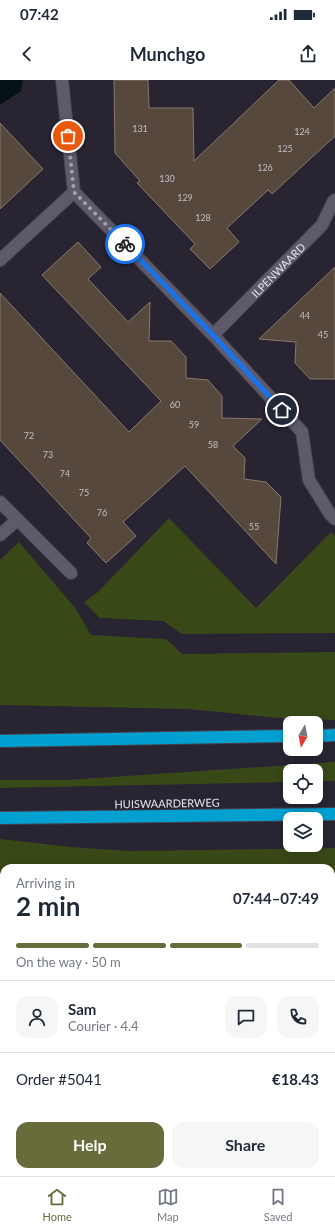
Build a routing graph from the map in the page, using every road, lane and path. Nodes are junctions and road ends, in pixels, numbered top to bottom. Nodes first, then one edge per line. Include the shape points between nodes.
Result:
1 (62, 80) edge
2 (74, 192) junction
3 (335, 200) edge
4 (0, 260) edge
5 (213, 335) junction
6 (0, 502) edge
7 (335, 519) edge
8 (17, 520) junction
9 (0, 535) edge
10 (71, 574) dead end
11 (335, 735) edge
12 (283, 736) edge
13 (323, 736) edge
14 (0, 741) edge
15 (335, 814) edge
16 (0, 818) edge

1 - 2 street
2 - 4 street
2 - 5 street
3 - 5 street, ILPENWAARD via 322,225
5 - 7 street via 302,432 309,480
6 - 8 street
8 - 9 street
8 - 10 street
11 - 13 highway
12 - 14 highway
15 - 16 highway, HUISWAARDERWEG

